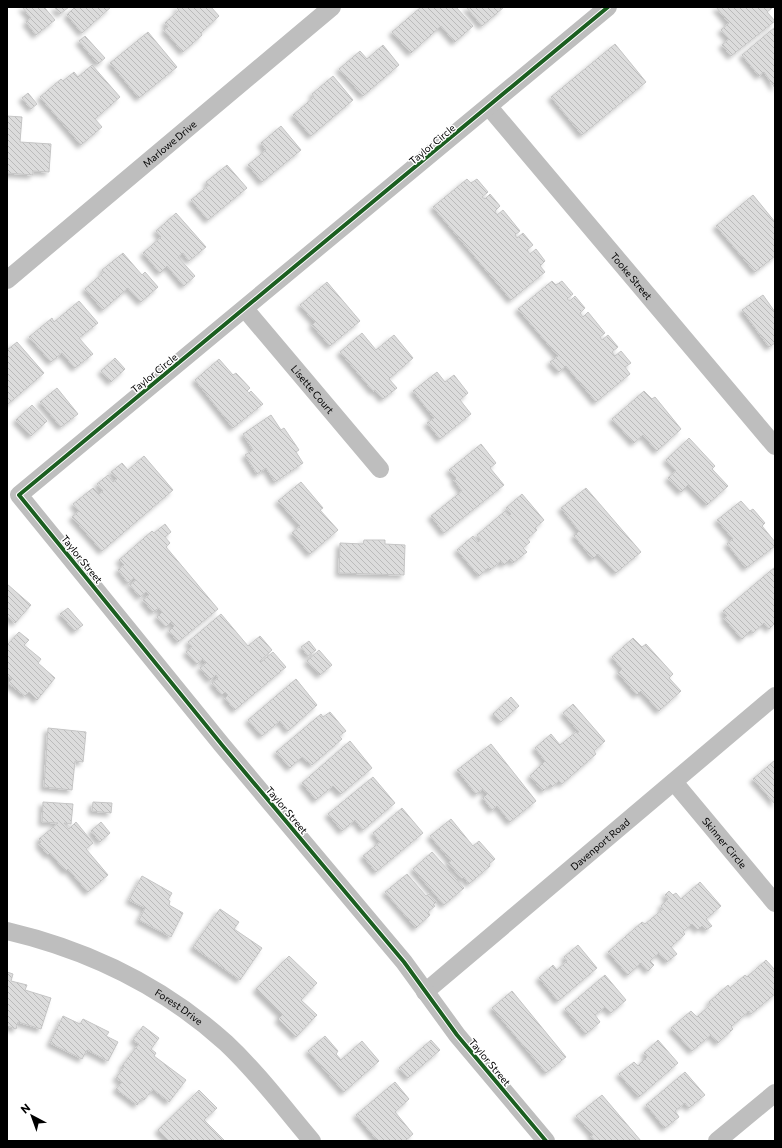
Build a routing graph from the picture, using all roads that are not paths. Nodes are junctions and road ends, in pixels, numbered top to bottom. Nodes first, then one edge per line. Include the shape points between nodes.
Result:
1 (332, 7) edge
2 (608, 7) edge
3 (489, 107) junction
4 (7, 279) edge
5 (245, 309) junction
6 (775, 446) edge
7 (380, 469) dead end
8 (25, 490) joint
9 (775, 696) edge
10 (674, 782) junction
11 (775, 903) edge
12 (7, 931) edge
13 (425, 992) junction
14 (775, 1093) edge
15 (312, 1141) edge
16 (546, 1141) edge
17 (717, 1141) edge

1 - 4 street, Marlowe Drive
2 - 3 street, Taylor Circle
3 - 5 street, Taylor Circle
3 - 6 street, Tooke Street
5 - 7 street, Lisette Court
5 - 8 street, Taylor Circle
8 - 13 street, Taylor Street via 19,495 227,751 404,962
9 - 10 street, Davenport Road
10 - 11 street, Skinner Circle
10 - 13 street, Davenport Road
12 - 15 street, Forest Drive via 44,940 90,957 155,990 188,1012 226,1043 250,1067
13 - 16 street, Taylor Street via 457,1035
14 - 17 street

